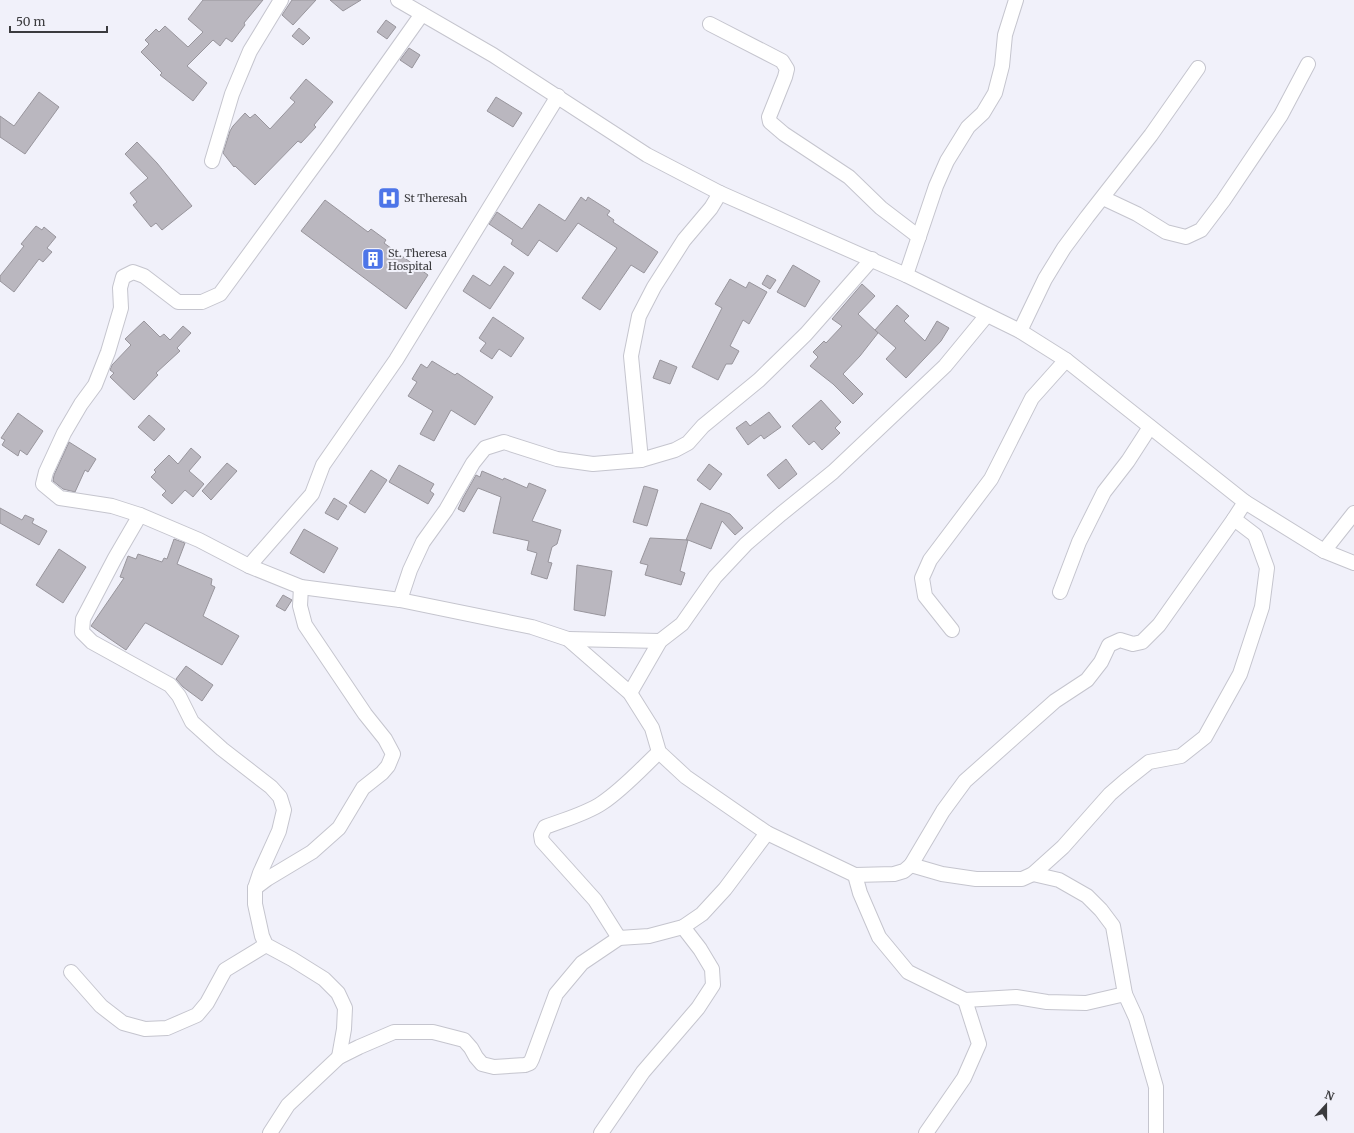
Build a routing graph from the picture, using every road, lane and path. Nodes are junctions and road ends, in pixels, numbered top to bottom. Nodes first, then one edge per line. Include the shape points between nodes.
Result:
1 (281, 0) edge
2 (398, 0) edge
3 (1016, 0) edge
4 (422, 14) junction
5 (710, 24) dead end
6 (1308, 64) dead end
7 (1198, 68) dead end
8 (558, 96) junction
9 (212, 161) dead end
10 (720, 193) junction
11 (1103, 198) junction
12 (919, 237) junction
13 (872, 259) junction
14 (906, 275) junction
15 (987, 315) junction
16 (1020, 331) junction
17 (1066, 360) junction
18 (1150, 427) junction
19 (641, 460) junction
20 (1245, 502) junction
21 (1354, 513) edge
22 (140, 515) junction
23 (1234, 519) junction
24 (1324, 551) junction
25 (1354, 563) edge
26 (249, 566) junction
27 (301, 587) junction
28 (1060, 592) dead end
29 (400, 600) junction
30 (952, 630) dead end
31 (568, 639) junction
32 (660, 641) junction
33 (630, 694) junction
34 (659, 752) junction
35 (767, 832) junction
36 (912, 865) junction
37 (1033, 874) junction
38 (855, 875) junction
39 (255, 888) junction
40 (683, 927) junction
41 (620, 938) junction
42 (266, 945) junction
43 (71, 972) dead end
44 (1124, 994) junction
45 (965, 1000) junction
46 (339, 1057) junction
47 (270, 1133) edge
48 (601, 1133) edge
49 (926, 1133) edge
50 (1156, 1133) edge

1 - 9 street via 250,51 232,94
2 - 4 street
3 - 12 street via 1006,35 995,93 983,113 968,127 947,161
4 - 8 street
4 - 22 street via 220,294 202,302 178,302 144,276 133,272 123,277 120,288 121,308 108,352 95,385 64,433 43,484 60,498 112,506
5 - 12 street via 782,61 787,69 769,116 770,122 849,177 881,208
6 - 11 street via 1281,115 1201,230 1186,237 1166,232 1138,214
7 - 11 street
8 - 10 street via 647,155
8 - 26 street via 396,360 323,465 312,494
10 - 13 street
10 - 19 street via 684,240 639,316 631,356
11 - 16 street via 1064,248 1045,279
12 - 14 street
13 - 14 street
13 - 19 street via 806,334 759,380 703,426 688,442 675,450
14 - 15 street
15 - 16 street
15 - 32 street via 945,366 833,472 746,544 715,578 682,624
16 - 17 street
17 - 18 street
17 - 30 street via 1032,398 991,479 930,560 922,578 925,596
18 - 20 street
18 - 28 street via 1104,492 1078,542
19 - 29 street via 593,464 557,459 504,442 485,448 423,542
20 - 23 street
20 - 24 street
21 - 24 street
22 - 26 street via 199,540
22 - 39 street via 83,619 82,632 92,642 170,684 192,722 271,787 280,798 284,810 279,831
23 - 36 street via 1159,625 1142,642 1133,644 1120,640 1109,646 1087,680 1055,701 965,781 943,811
23 - 37 street via 1255,535 1267,568 1262,607 1240,674 1205,737 1181,756 1149,762 1137,771 1110,794 1063,847
24 - 25 street
26 - 27 street
27 - 29 street
27 - 39 street via 300,606 304,625 393,754 382,773 363,788 339,828 312,852
29 - 31 street via 532,628
31 - 32 street
31 - 33 street
32 - 33 street
33 - 34 street via 652,728
34 - 35 street via 686,777
34 - 41 street via 601,804 545,827 541,835 542,840 595,900
35 - 38 street
35 - 40 street via 725,889 702,914
36 - 37 street via 942,874 976,879 1022,879
36 - 38 street via 894,874
37 - 44 street via 1059,880 1087,896 1102,910 1113,926
38 - 45 street via 879,937 908,972
39 - 42 street via 255,904
40 - 41 street via 650,936
40 - 48 street via 712,970 714,985 698,1008 643,1072
41 - 46 street via 582,963 556,994 530,1063 494,1067 482,1064 464,1040 433,1032 394,1032
42 - 43 street via 225,970 207,1003 197,1015 167,1028 145,1029 123,1022 101,1006
42 - 46 street via 324,979 338,993 345,1008
44 - 45 street via 1086,1003 1047,1002 1016,997
44 - 50 street via 1136,1018 1156,1087
45 - 49 street via 979,1044 964,1078
46 - 47 street via 288,1105

